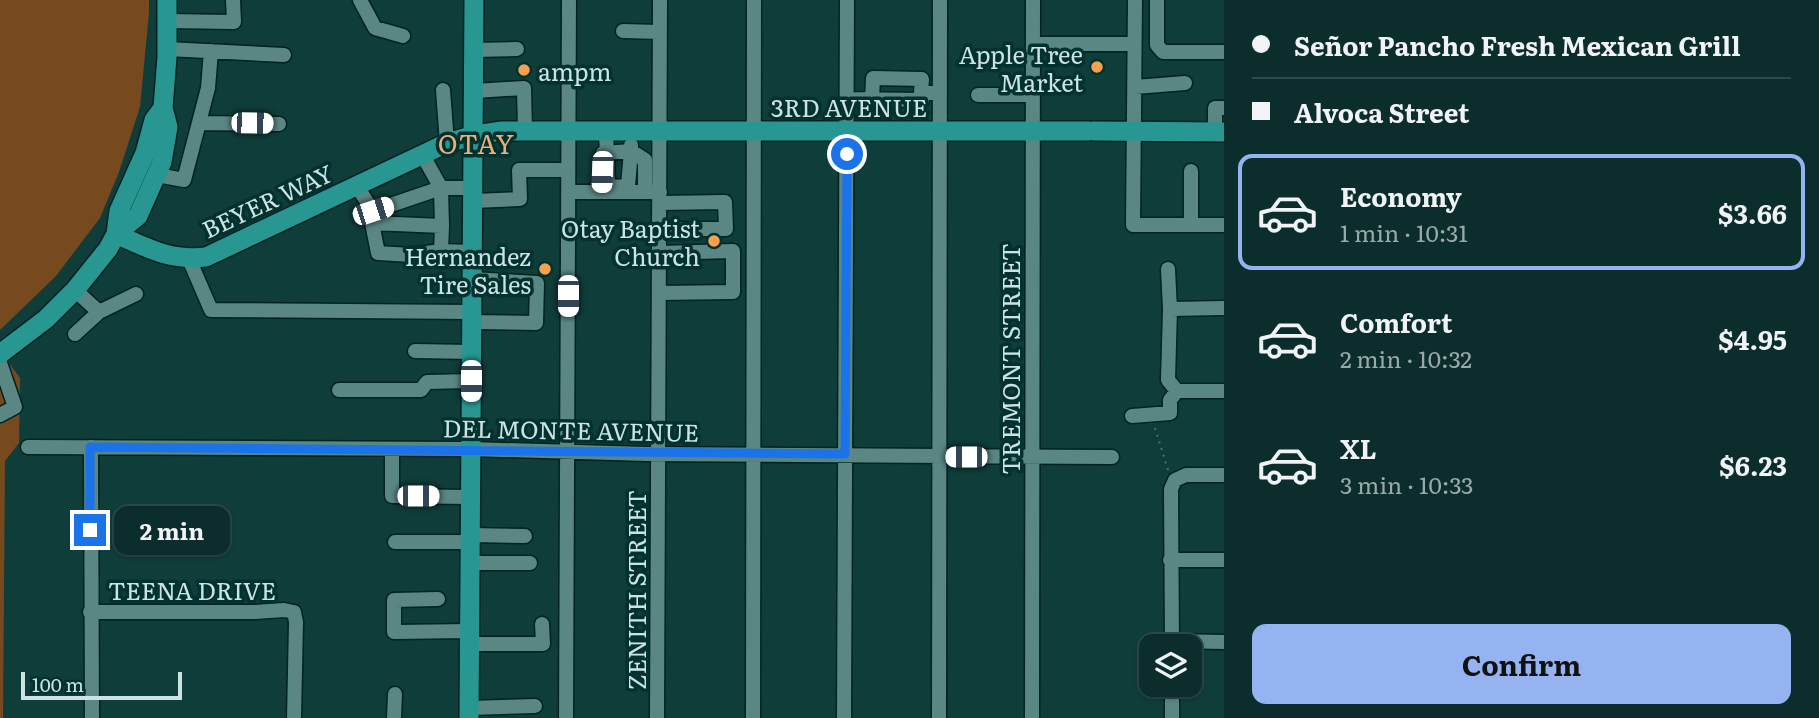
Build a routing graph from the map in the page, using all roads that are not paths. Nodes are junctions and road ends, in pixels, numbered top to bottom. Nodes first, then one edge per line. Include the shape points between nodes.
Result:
1 (167, 0) edge
2 (233, 0) edge
3 (360, 0) edge
4 (474, 0) edge
5 (569, 0) edge
6 (660, 0) edge
7 (754, 0) edge
8 (847, 0) edge
9 (940, 0) edge
10 (1033, 0) edge
11 (1135, 0) edge
12 (1157, 0) edge
13 (167, 21) junction
14 (623, 31) dead end
15 (660, 32) junction
16 (403, 36) dead end
17 (1033, 44) junction
18 (1134, 44) junction
19 (167, 48) junction
20 (517, 49) dead end
21 (474, 50) junction
22 (211, 51) junction
23 (1224, 52) edge
24 (284, 55) dead end
25 (847, 69) junction
26 (873, 78) junction
27 (1185, 83) dead end
28 (1135, 87) junction
29 (443, 90) dead end
30 (475, 91) junction
31 (921, 93) junction
32 (940, 93) junction
33 (978, 95) dead end
34 (1033, 95) junction
35 (847, 99) junction
36 (872, 100) junction
37 (163, 108) junction
38 (1224, 108) edge
39 (199, 123) junction
40 (279, 124) dead end
41 (568, 130) junction
42 (606, 130) junction
43 (631, 130) junction
44 (660, 130) junction
45 (753, 130) junction
46 (525, 131) junction
47 (847, 131) junction
48 (940, 131) junction
49 (1032, 131) junction
50 (1135, 131) junction
51 (1219, 132) edge
52 (475, 135) junction
53 (447, 143) junction
54 (631, 151) junction
55 (607, 152) junction
56 (422, 154) junction
57 (568, 170) junction
58 (1191, 171) dead end
59 (157, 175) junction
60 (356, 185) junction
61 (441, 188) junction
62 (568, 192) junction
63 (601, 192) junction
64 (474, 195) junction
65 (655, 196) junction
66 (372, 217) junction
67 (1191, 225) junction
68 (1224, 225) edge
69 (442, 226) junction
70 (659, 229) junction
71 (726, 229) junction
72 (116, 234) junction
73 (441, 251) junction
74 (727, 251) junction
75 (473, 252) junction
76 (659, 253) junction
77 (189, 259) junction
78 (1168, 269) dead end
79 (473, 279) junction
80 (75, 290) junction
81 (135, 293) dead end
82 (659, 293) junction
83 (1224, 308) edge
84 (1170, 309) junction
85 (99, 312) junction
86 (472, 317) junction
87 (75, 334) dead end
88 (415, 351) dead end
89 (472, 352) junction
90 (0, 354) edge
91 (0, 363) edge
92 (471, 381) junction
93 (339, 390) dead end
94 (1177, 391) junction
95 (1224, 391) edge
96 (0, 415) edge
97 (1132, 416) dead end
98 (28, 447) dead end
99 (90, 447) junction
100 (392, 449) junction
101 (470, 449) junction
102 (568, 452) junction
103 (659, 454) junction
104 (752, 454) junction
105 (845, 454) junction
106 (939, 457) junction
107 (1032, 457) junction
108 (1112, 457) dead end
109 (1224, 475) edge
110 (470, 496) junction
111 (525, 536) dead end
112 (470, 538) junction
113 (396, 542) dead end
114 (1170, 560) junction
115 (1224, 560) edge
116 (470, 563) junction
117 (530, 563) dead end
118 (438, 599) dead end
119 (90, 612) junction
120 (542, 624) dead end
121 (1172, 634) edge
122 (469, 638) junction
123 (1202, 642) edge
124 (1224, 642) edge
125 (395, 694) dead end
126 (1172, 697) edge
127 (534, 706) dead end
128 (469, 713) edge
129 (92, 718) edge
130 (295, 718) edge
131 (394, 718) edge
132 (566, 718) edge
133 (657, 718) edge
134 (753, 718) edge
135 (844, 718) edge
136 (939, 718) edge
137 (1032, 718) edge
138 (1172, 718) edge

1 - 13 main road
2 - 13 street via 234,22
3 - 16 street via 375,29
4 - 21 main road
5 - 41 street
6 - 15 street, ZENITH STREET
7 - 45 street
8 - 25 street
9 - 32 street
10 - 17 street, TREMONT STREET
11 - 18 street
12 - 23 street via 1157,45 1163,52
13 - 19 main road
14 - 15 street
15 - 44 street, ZENITH STREET
17 - 18 street
17 - 34 street, TREMONT STREET
18 - 28 street
19 - 22 street
19 - 37 main road
20 - 21 street
21 - 30 main road
22 - 24 street
22 - 39 street
25 - 26 street via 870,72
25 - 35 street
26 - 31 street via 922,79
26 - 36 street
27 - 28 street
28 - 50 street
29 - 53 street
30 - 46 street via 524,88
30 - 52 main road
31 - 32 street
31 - 36 street via 922,100
32 - 48 street
33 - 34 street
34 - 49 street, TREMONT STREET
35 - 36 street
35 - 47 street
37 - 59 main road via 168,127
37 - 72 main road via 154,120 119,211
38 - 51 street via 1215,108
39 - 40 street
39 - 59 street via 184,180
41 - 42 main road, 3RD AVENUE
41 - 46 main road, 3RD AVENUE
41 - 57 street
42 - 43 main road, 3RD AVENUE
42 - 55 street
43 - 44 main road, 3RD AVENUE
43 - 54 street
44 - 45 main road, 3RD AVENUE
44 - 65 street, ZENITH STREET
45 - 47 main road, 3RD AVENUE
45 - 104 street
46 - 52 main road, 3RD AVENUE
47 - 48 main road, 3RD AVENUE
47 - 105 street
48 - 49 main road, 3RD AVENUE
48 - 106 street
49 - 50 main road, 3RD AVENUE
49 - 107 street, TREMONT STREET
50 - 51 main road, 3RD AVENUE
50 - 67 street via 1133,225
52 - 53 main road, BEYER WAY
52 - 64 main road
53 - 56 main road, BEYER WAY
54 - 55 street
54 - 55 street via 628,186 608,187
54 - 65 street via 645,160
55 - 63 street via 603,153
56 - 60 main road, BEYER WAY
56 - 61 street
57 - 62 street
57 - 64 street via 519,170 520,199
58 - 67 street
59 - 72 main road via 138,216
60 - 66 street
60 - 77 main road, BEYER WAY via 224,250
61 - 64 street
61 - 66 street
61 - 69 street
62 - 63 street
62 - 102 street
63 - 65 street
64 - 75 main road
65 - 70 street, ZENITH STREET
65 - 71 street via 725,202
66 - 69 street
66 - 73 street via 378,253
67 - 68 street
69 - 73 street
70 - 71 street
70 - 76 street, ZENITH STREET
71 - 74 street
72 - 77 main road, BEYER WAY via 169,256
72 - 80 main road
73 - 75 street
74 - 76 street
74 - 82 street via 733,251 733,292
75 - 79 main road
76 - 82 street, ZENITH STREET
77 - 86 street via 211,310
78 - 84 street
79 - 86 main road
79 - 86 street via 537,283 536,323
80 - 85 street
80 - 90 main road
81 - 85 street
82 - 103 street, ZENITH STREET
83 - 84 street
84 - 94 street via 1168,380
85 - 87 street
86 - 89 main road
88 - 89 street
89 - 92 main road
91 - 96 street via 15,407
92 - 93 street via 426,382 421,390
92 - 101 main road
94 - 95 street
94 - 97 street via 1170,413
98 - 99 street, DEL MONTE AVENUE
99 - 100 street, DEL MONTE AVENUE
99 - 119 street
100 - 101 street, DEL MONTE AVENUE
100 - 110 street via 392,496
101 - 102 street, DEL MONTE AVENUE
101 - 110 main road
102 - 103 street, DEL MONTE AVENUE
102 - 132 street
103 - 104 street, DEL MONTE AVENUE
103 - 133 street, ZENITH STREET
104 - 105 street, DEL MONTE AVENUE
104 - 134 street
105 - 106 street, DEL MONTE AVENUE
105 - 135 street
106 - 107 street, DEL MONTE AVENUE
106 - 136 street
107 - 108 street, DEL MONTE AVENUE
107 - 137 street, TREMONT STREET
109 - 114 street via 1186,475 1175,480
110 - 112 main road
111 - 112 street
112 - 113 street
112 - 116 main road
114 - 115 street
114 - 121 street
116 - 117 street
116 - 122 main road
118 - 122 street via 394,600 394,632
119 - 129 street
119 - 130 street, TEENA DRIVE via 294,612
120 - 122 street via 543,645
122 - 128 main road
123 - 124 street
125 - 131 street
126 - 138 street
127 - 128 street

